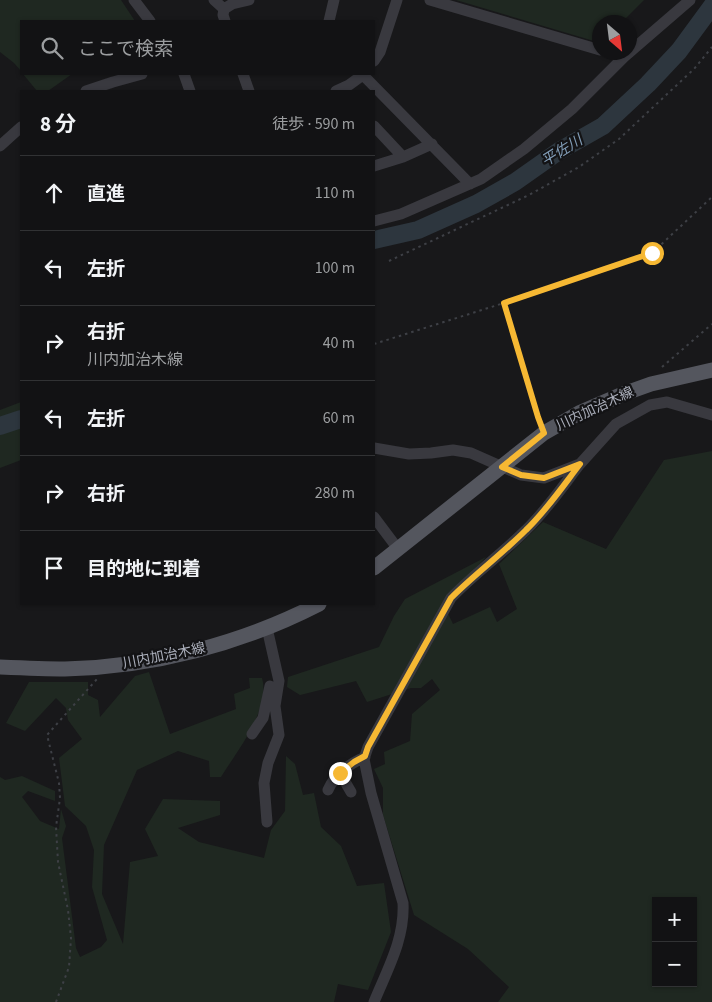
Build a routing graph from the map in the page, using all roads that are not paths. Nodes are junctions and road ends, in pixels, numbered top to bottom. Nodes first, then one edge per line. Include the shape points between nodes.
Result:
1 (134, 0) edge
2 (214, 0) edge
3 (249, 0) edge
4 (334, 0) edge
5 (397, 0) edge
6 (430, 0) edge
7 (690, 0) edge
8 (225, 15) edge
9 (149, 20) edge
10 (329, 20) edge
11 (637, 47) edge
12 (592, 48) edge
13 (375, 60) edge
14 (622, 60) edge
15 (138, 75) edge
16 (184, 75) edge
17 (243, 75) edge
18 (362, 75) edge
19 (365, 75) edge
20 (89, 90) edge
21 (190, 90) edge
22 (249, 90) edge
23 (338, 90) edge
24 (20, 127) edge
25 (375, 127) edge
26 (432, 144) junction
27 (0, 146) edge
28 (403, 157) junction
29 (375, 166) edge
30 (470, 184) junction
31 (375, 221) edge
32 (712, 370) edge
33 (712, 415) edge
34 (375, 448) edge
35 (580, 464) junction
36 (502, 467) junction
37 (375, 518) edge
38 (398, 549) junction
39 (375, 567) edge
40 (311, 606) edge
41 (267, 628) junction
42 (274, 657) junction
43 (0, 667) edge
44 (252, 734) dead end
45 (365, 756) junction
46 (340, 773) junction
47 (328, 790) dead end
48 (351, 792) dead end
49 (267, 822) dead end
50 (374, 1002) edge

1 - 9 street
2 - 8 street
3 - 8 street via 232,4
4 - 10 street
5 - 13 street
6 - 12 street
7 - 11 street
14 - 30 street via 572,109 531,143 482,179
15 - 20 street
16 - 21 street
17 - 22 street
18 - 23 street
19 - 26 street
24 - 27 street
25 - 28 street
26 - 28 street
26 - 30 street
28 - 29 street
30 - 31 street via 401,214
32 - 36 main road, 川内加治木線 via 651,384 579,413 544,433
33 - 35 street via 667,402 650,405 616,424
34 - 36 street via 409,454 453,450 471,453
35 - 36 street via 544,478 521,475
35 - 45 street via 528,528 451,598
36 - 38 main road, 川内加治木線
37 - 38 street
38 - 39 main road, 川内加治木線
40 - 41 main road, 川内加治木線
41 - 42 street
41 - 43 main road, 川内加治木線 via 196,651 153,660 65,669
42 - 44 street via 265,710
42 - 49 street via 278,681 274,706 280,735 268,763 264,783
45 - 46 street
45 - 50 street via 371,792 403,903 404,920
46 - 47 street
46 - 48 street

